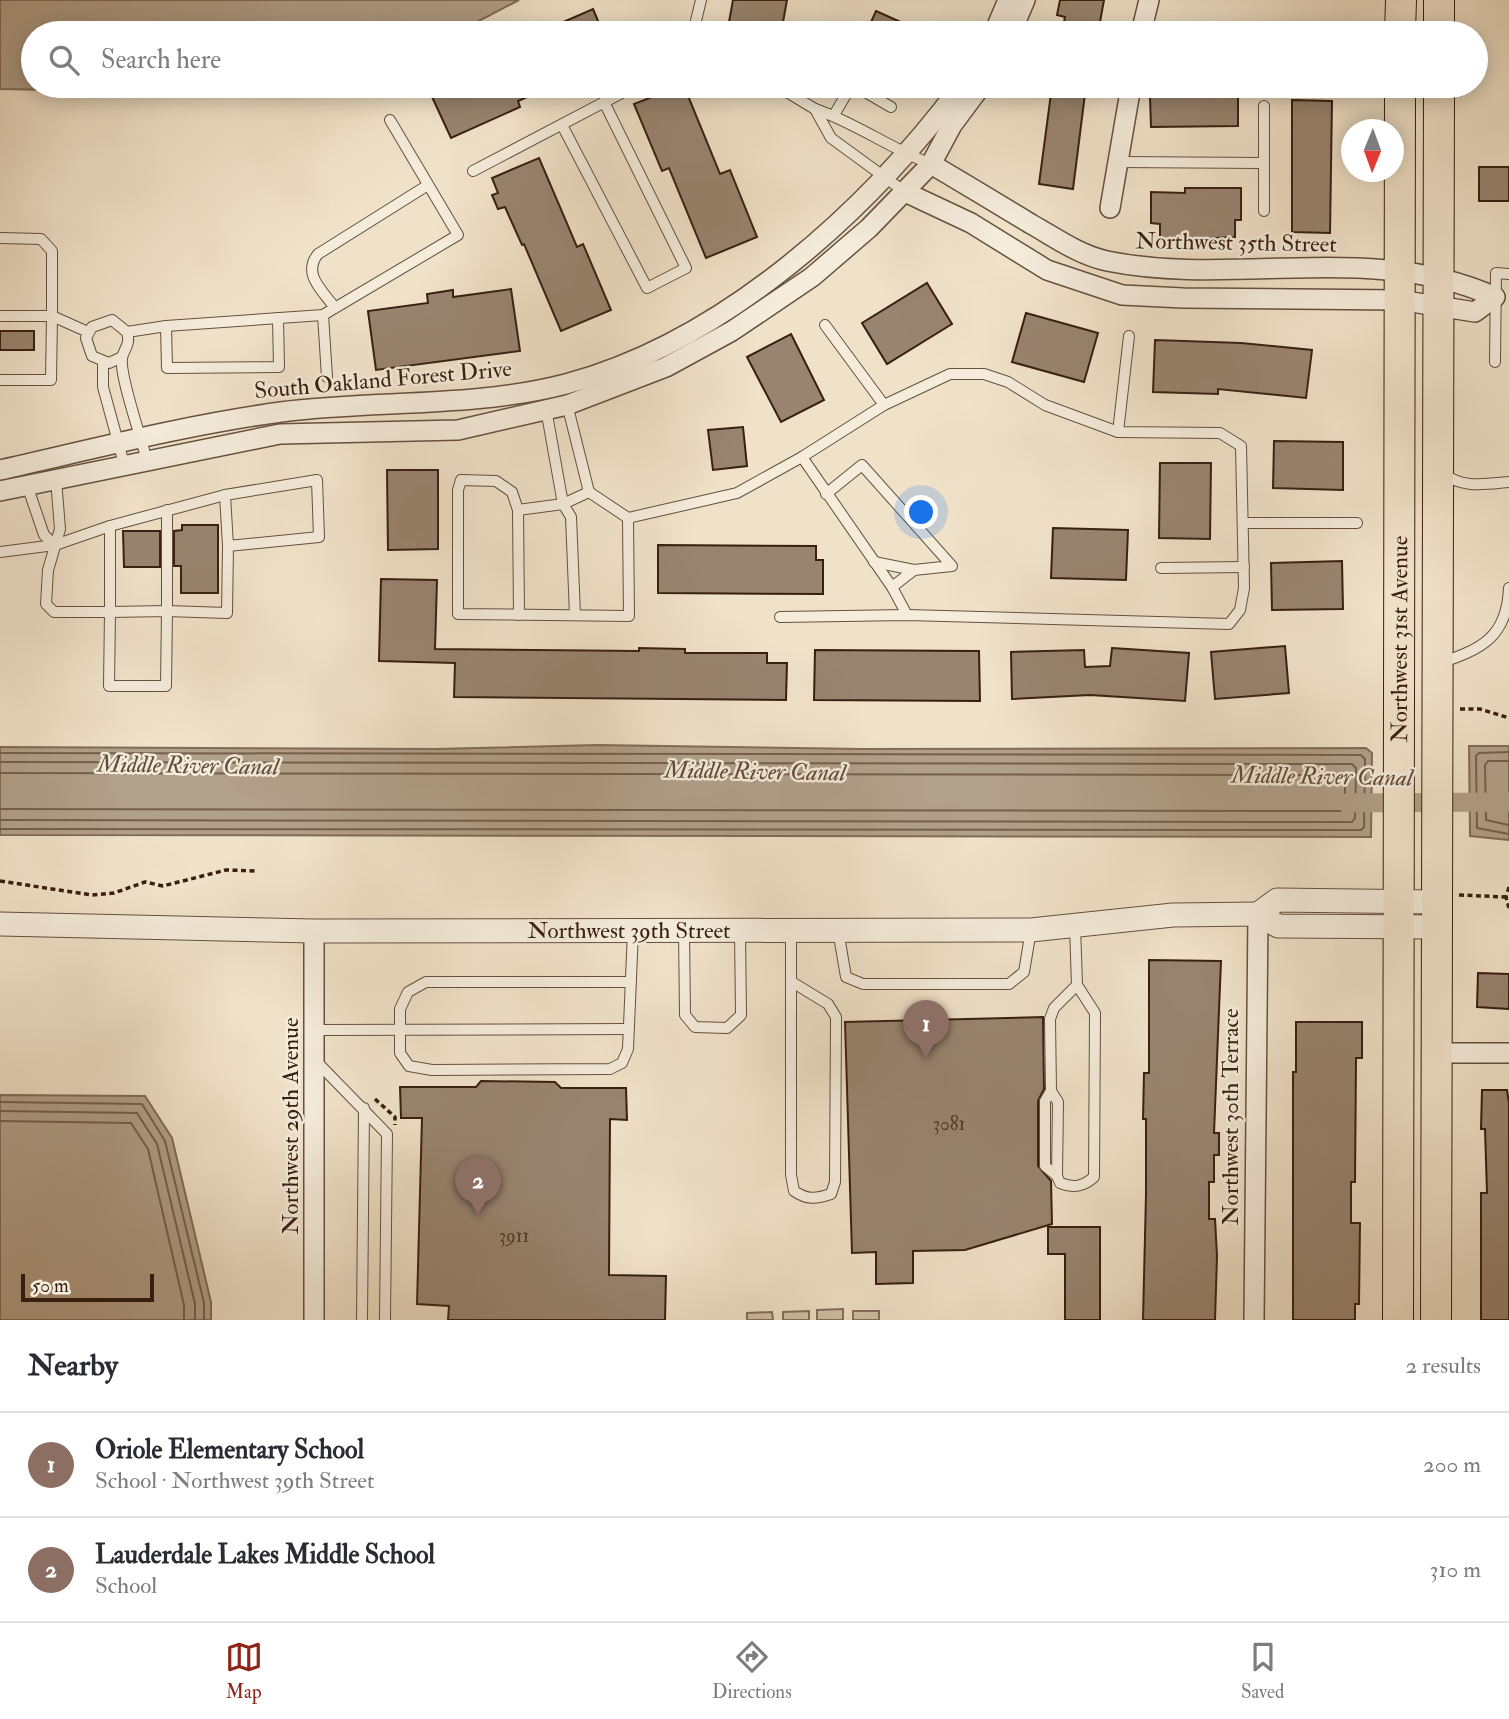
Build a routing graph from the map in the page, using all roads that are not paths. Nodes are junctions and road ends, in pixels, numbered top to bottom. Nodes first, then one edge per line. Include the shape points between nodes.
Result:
1 (701, 0) edge
2 (1008, 0) edge
3 (1026, 0) edge
4 (1149, 0) edge
5 (1401, 0) edge
6 (1439, 0) edge
7 (696, 21) edge
8 (1000, 21) edge
9 (1016, 21) edge
10 (1144, 21) edge
11 (1400, 21) edge
12 (1439, 21) edge
13 (612, 98) edge
14 (796, 98) edge
15 (845, 98) edge
16 (875, 98) edge
17 (952, 98) edge
18 (972, 98) edge
19 (1129, 98) edge
20 (1400, 98) edge
21 (1439, 98) edge
22 (604, 102) junction
23 (1264, 106) dead end
24 (891, 107) dead end
25 (815, 109) junction
26 (834, 115) junction
27 (390, 120) dead end
28 (562, 125) junction
29 (904, 154) junction
30 (1118, 162) junction
31 (1264, 163) junction
32 (931, 164) junction
33 (473, 171) dead end
34 (882, 176) junction
35 (428, 185) junction
36 (905, 192) junction
37 (1110, 208) dead end
38 (1264, 211) dead end
39 (0, 238) edge
40 (1400, 269) junction
41 (1509, 274) edge
42 (1438, 277) junction
43 (1495, 297) junction
44 (1399, 300) junction
45 (335, 308) junction
46 (1438, 308) junction
47 (323, 315) junction
48 (0, 316) edge
49 (52, 316) junction
50 (278, 318) junction
51 (825, 325) dead end
52 (166, 326) junction
53 (88, 332) junction
54 (127, 332) junction
55 (1129, 336) dead end
56 (122, 357) junction
57 (103, 362) junction
58 (1495, 362) dead end
59 (327, 377) dead end
60 (0, 380) edge
61 (564, 384) junction
62 (541, 388) junction
63 (567, 405) junction
64 (884, 405) junction
65 (547, 411) junction
66 (1118, 432) junction
67 (141, 439) junction
68 (118, 443) junction
69 (802, 457) junction
70 (147, 461) junction
71 (124, 464) junction
72 (1437, 468) junction
73 (0, 470) edge
74 (56, 478) junction
75 (1509, 482) edge
76 (27, 485) junction
77 (0, 491) edge
78 (589, 492) junction
79 (825, 494) junction
80 (225, 495) junction
81 (563, 504) junction
82 (167, 510) junction
83 (518, 510) junction
84 (628, 518) junction
85 (1244, 523) junction
86 (1357, 523) dead end
87 (110, 526) junction
88 (55, 545) junction
89 (228, 546) junction
90 (0, 552) edge
91 (874, 562) junction
92 (1244, 567) junction
93 (1161, 568) dead end
94 (914, 570) junction
95 (892, 587) junction
96 (1509, 587) edge
97 (167, 611) junction
98 (110, 612) junction
99 (519, 615) junction
100 (575, 615) junction
101 (907, 615) junction
102 (779, 617) dead end
103 (1436, 664) junction
104 (1437, 908) junction
105 (1258, 914) junction
106 (1399, 914) junction
107 (0, 924) edge
108 (1075, 925) junction
109 (740, 929) junction
110 (791, 929) junction
111 (838, 929) junction
112 (633, 930) junction
113 (684, 930) junction
114 (1031, 930) junction
115 (313, 931) junction
116 (629, 982) junction
117 (792, 982) junction
118 (1077, 985) junction
119 (628, 1029) junction
120 (315, 1030) junction
121 (400, 1031) junction
122 (1436, 1053) junction
123 (1509, 1054) edge
124 (315, 1060) junction
125 (364, 1108) junction
126 (314, 1320) edge
127 (362, 1320) edge
128 (385, 1320) edge
129 (1254, 1320) edge
130 (1398, 1320) edge
131 (1436, 1320) edge

1 - 7 lane
2 - 8 street
3 - 9 street
4 - 10 street
5 - 11 main road
6 - 12 main road
13 - 22 lane
14 - 25 lane
15 - 26 lane
16 - 24 lane
17 - 29 street, South Oakland Forest Drive
18 - 32 street
19 - 30 street
20 - 40 main road, Northwest 31st Avenue
21 - 42 main road, Northwest 31st Avenue
22 - 28 lane
22 - 28 lane via 686,268 647,289
23 - 31 lane
25 - 26 lane
25 - 34 lane via 831,138
26 - 29 lane
27 - 35 lane
28 - 33 lane
29 - 32 lane
29 - 34 street, South Oakland Forest Drive
30 - 31 lane
30 - 37 street
31 - 38 lane
32 - 36 street
32 - 40 street, Northwest 35th Street via 1076,250 1108,261 1152,268
34 - 36 lane
34 - 61 street, South Oakland Forest Drive via 817,242 694,332
35 - 45 lane via 310,263 310,274
35 - 45 lane via 457,235
36 - 44 street via 971,223 1046,270 1122,295
36 - 63 street via 812,277 732,331 666,367
39 - 49 lane via 41,239 52,251
40 - 42 street, Northwest 35th Street
40 - 44 main road, Northwest 31st Avenue
41 - 43 lane via 1496,273
42 - 43 street, Northwest 35th Street
42 - 46 main road, Northwest 31st Avenue
43 - 46 street via 1475,312
43 - 58 lane
44 - 46 street
44 - 106 main road, Northwest 31st Avenue
45 - 47 lane
46 - 72 main road, Northwest 31st Avenue
47 - 50 lane
47 - 59 lane
48 - 49 lane
49 - 53 lane
49 - 60 lane via 51,380
50 - 52 lane
50 - 52 lane via 279,368 167,368
51 - 64 lane
52 - 54 lane
53 - 54 lane via 105,320 118,323
53 - 57 lane via 88,351
54 - 56 lane via 129,346
55 - 66 lane
56 - 57 lane
56 - 67 lane
57 - 68 lane via 103,387
61 - 62 street, South Oakland Forest Drive
61 - 63 lane
62 - 65 lane
62 - 67 street, South Oakland Forest Drive via 419,405 274,413
63 - 65 street
63 - 78 lane
64 - 66 lane via 950,374 984,374 1008,382 1045,405
64 - 69 lane
65 - 70 street via 458,429 280,434
65 - 81 lane
66 - 85 lane via 1220,433 1241,446
67 - 68 street, South Oakland Forest Drive
67 - 70 lane
68 - 71 lane
68 - 73 street, South Oakland Forest Drive
69 - 79 lane
69 - 84 lane via 737,493
70 - 71 street
71 - 74 street
72 - 75 lane via 1475,485
72 - 103 main road, Northwest 31st Avenue
74 - 76 street
74 - 88 lane via 60,529
76 - 77 street
76 - 88 lane via 44,535
78 - 81 lane
78 - 84 lane
79 - 91 lane
79 - 94 lane via 862,465 952,566
80 - 82 lane
80 - 89 lane
80 - 89 lane via 317,480 319,537
81 - 83 lane
81 - 100 lane via 571,517
82 - 87 lane
82 - 97 lane
83 - 99 lane
83 - 99 lane via 512,492 496,481 461,480 458,614
84 - 100 lane via 629,616
85 - 86 lane
85 - 92 lane
87 - 88 lane
87 - 98 lane
88 - 90 lane
88 - 98 lane via 46,604 54,612
89 - 97 lane via 227,612
91 - 94 lane
91 - 95 lane
92 - 93 lane
92 - 101 lane via 1240,610 1229,624
94 - 95 lane
95 - 101 lane
96 - 103 lane via 1498,629 1476,651
97 - 98 lane
97 - 98 lane via 166,686 109,686
99 - 100 lane
101 - 102 lane
103 - 104 main road, Northwest 31st Avenue
104 - 106 street, Northwest 39th Street
104 - 122 main road, Northwest 31st Avenue
105 - 106 street, Northwest 39th Street via 1277,900
105 - 108 street, Northwest 39th Street via 1173,915
105 - 129 street, Northwest 30th Terrace
106 - 130 main road, Northwest 31st Avenue
107 - 115 street, Northwest 39th Street
108 - 114 street, Northwest 39th Street
108 - 118 lane
109 - 110 street, Northwest 39th Street
109 - 113 street, Northwest 39th Street
109 - 113 lane via 741,1015 727,1028 695,1027 685,1015
110 - 111 street, Northwest 39th Street
110 - 117 lane
111 - 114 street, Northwest 39th Street
111 - 114 lane via 846,977 863,984 1009,984 1024,972
112 - 113 street, Northwest 39th Street
112 - 115 street, Northwest 39th Street
112 - 116 lane
115 - 120 street, Northwest 29th Avenue
116 - 119 lane
116 - 121 lane via 426,982 408,992 400,1009
117 - 117 lane via 791,1175 794,1191 817,1199 831,1194 835,1182 836,1017 828,1004
118 - 118 lane via 1095,1013 1094,1177 1073,1187 1060,1183 1045,1166 1045,1101 1051,1091 1050,1019 1054,1008
119 - 121 lane
119 - 121 lane via 622,1063 610,1069 432,1070 409,1066 400,1053
120 - 121 lane
120 - 124 street, Northwest 29th Avenue
122 - 123 street
122 - 131 main road, Northwest 31st Avenue
124 - 125 lane
124 - 126 street, Northwest 29th Avenue
125 - 127 lane
125 - 128 lane via 387,1134

